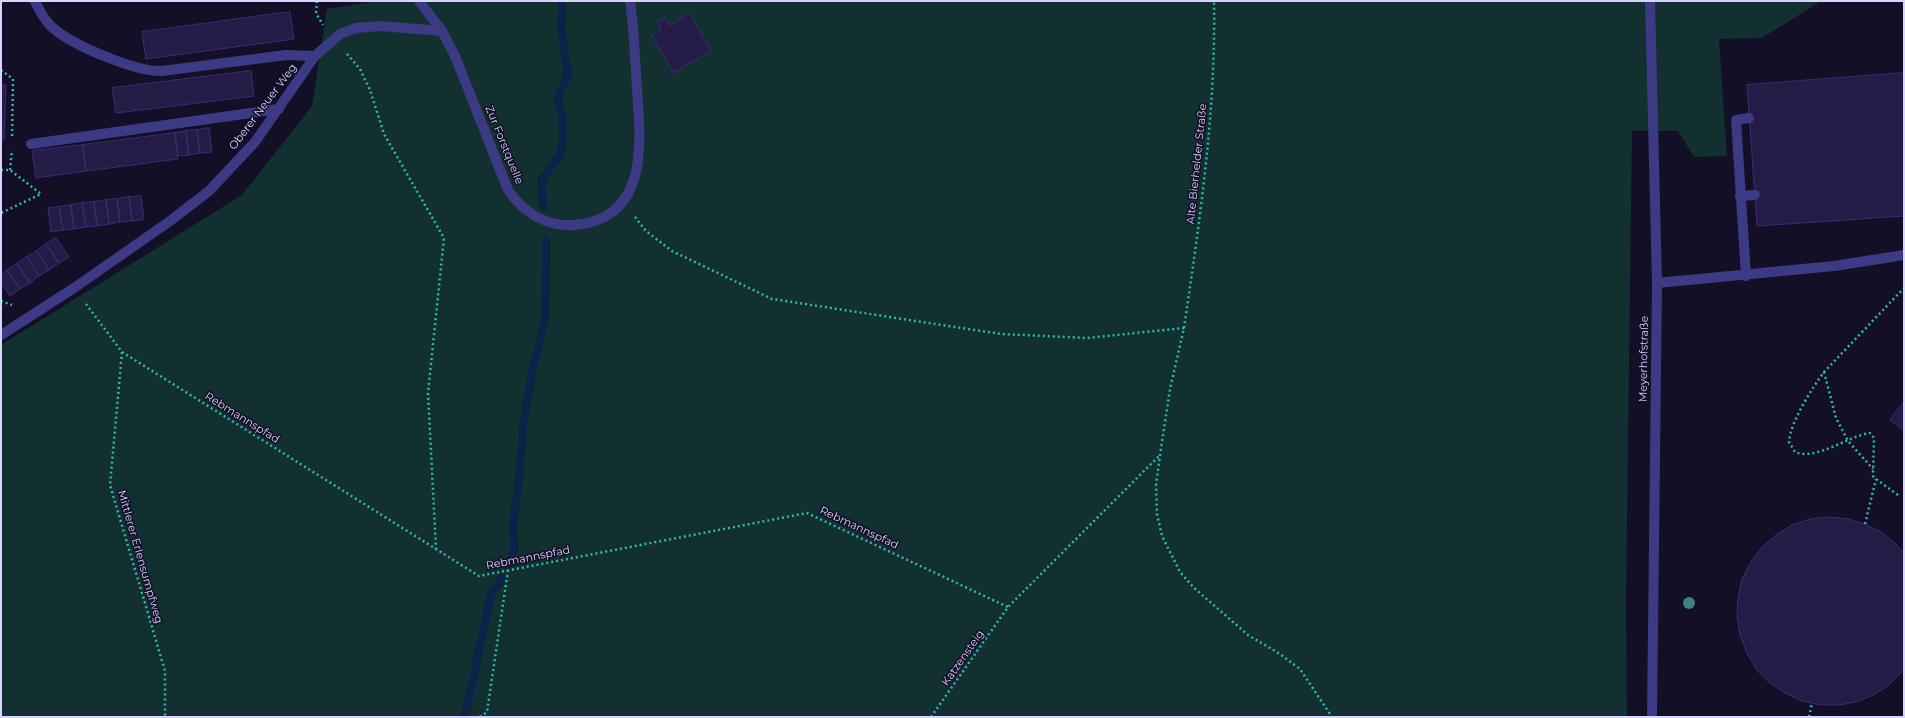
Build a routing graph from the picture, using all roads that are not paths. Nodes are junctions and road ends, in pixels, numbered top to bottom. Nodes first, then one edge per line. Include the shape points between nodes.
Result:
1 (35, 1) edge
2 (419, 1) edge
3 (630, 1) edge
4 (1650, 1) edge
5 (442, 31) junction
6 (315, 56) junction
7 (280, 109) junction
8 (1749, 118) dead end
9 (31, 144) dead end
10 (1755, 195) dead end
11 (1740, 196) junction
12 (1904, 255) edge
13 (1746, 276) junction
14 (1657, 283) junction
15 (1, 335) edge
16 (1652, 717) edge

1 - 6 street via 51,26 62,35 100,53 149,71 286,56
2 - 5 street, Zur Forstquelle
3 - 5 street, Zur Forstquelle via 639,122 637,173 624,200 605,216 592,222 560,225 537,217 519,205 508,190 464,77
4 - 14 street, Meyerhofstraße
5 - 6 street, Oberer Neuer Weg via 380,26 347,30
6 - 7 street, Oberer Neuer Weg
7 - 9 street
7 - 15 street, Oberer Neuer Weg via 255,142 209,191 74,288
8 - 11 street via 1736,120
10 - 11 street
11 - 13 street
12 - 13 street
13 - 14 street
14 - 16 street, Meyerhofstraße

